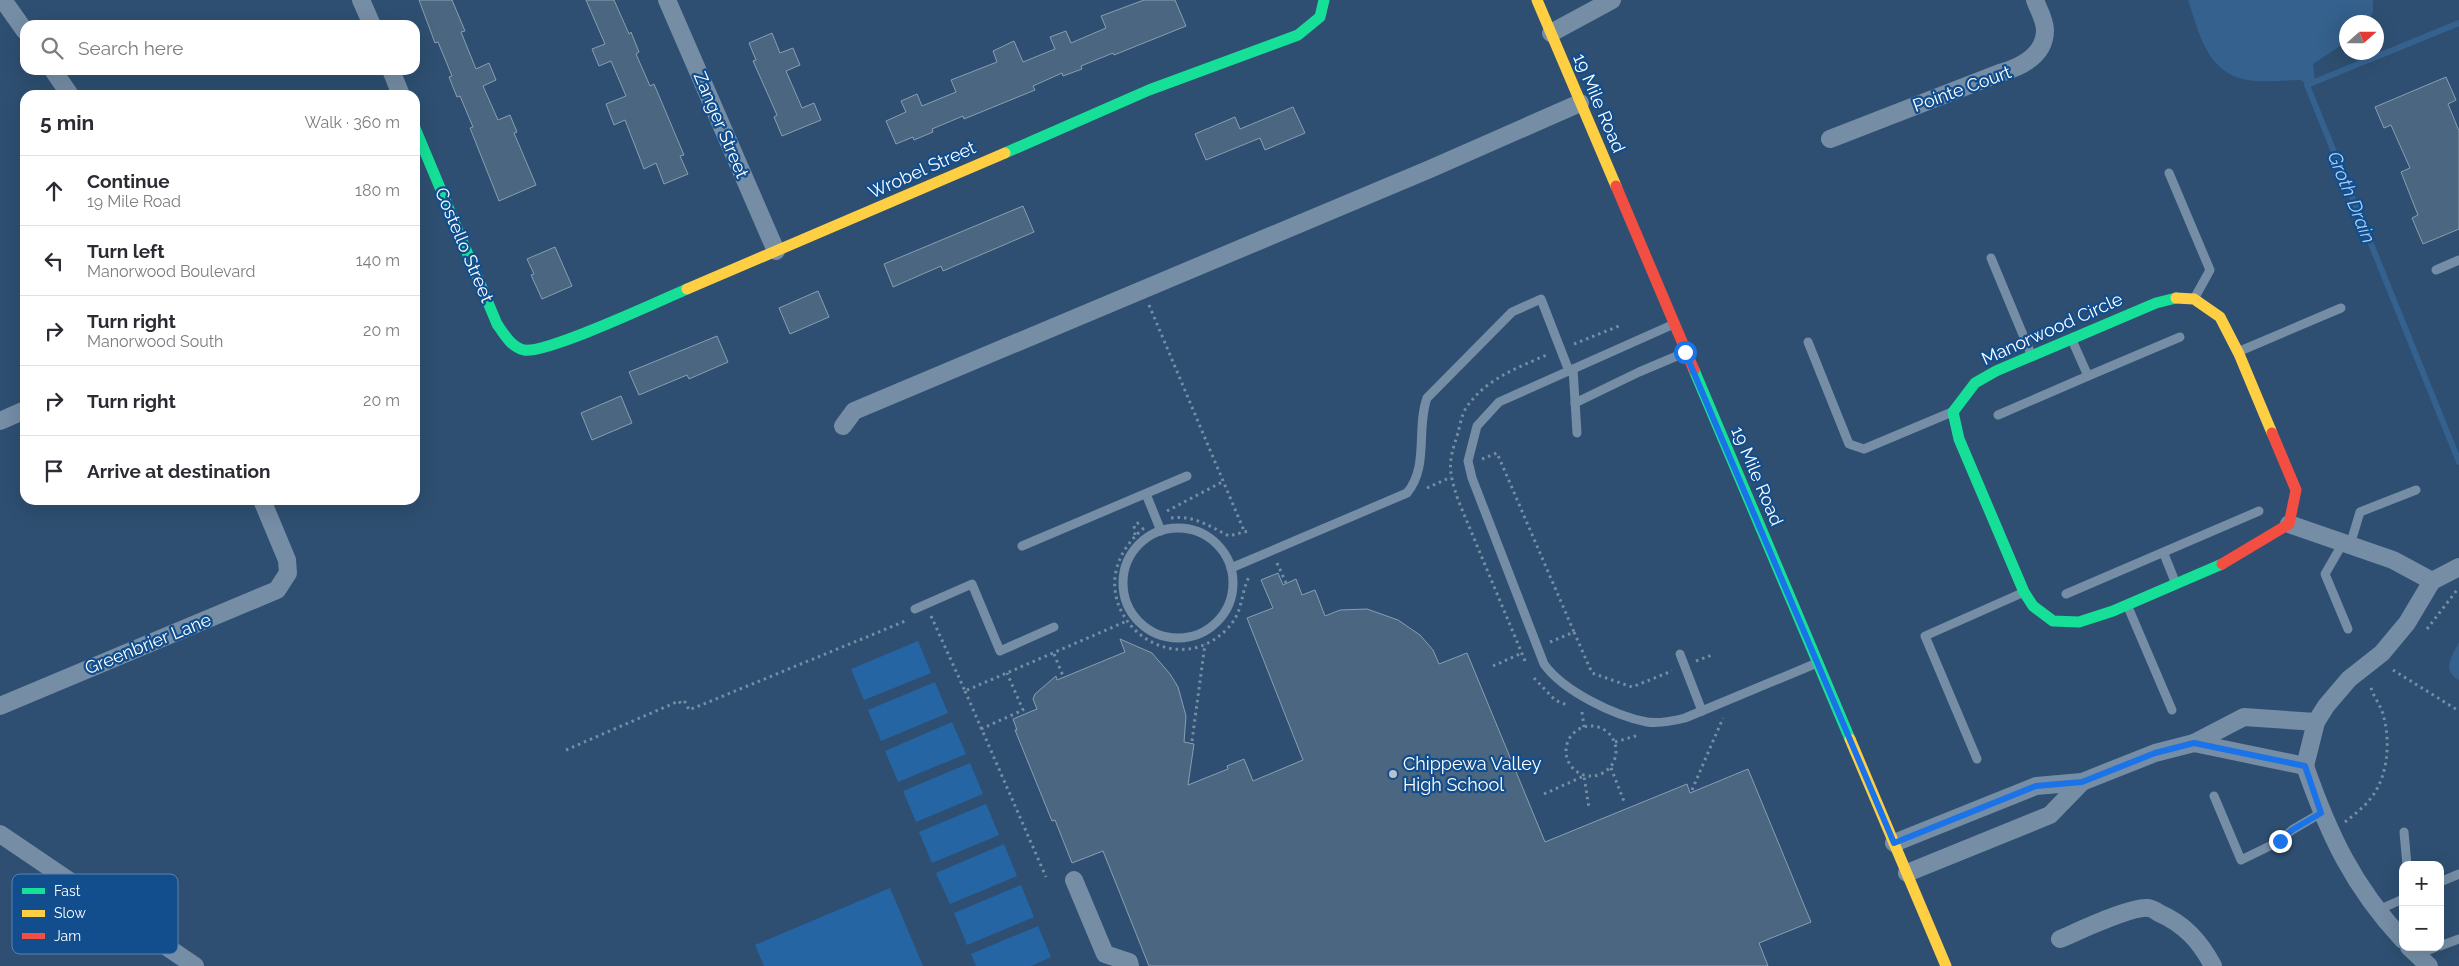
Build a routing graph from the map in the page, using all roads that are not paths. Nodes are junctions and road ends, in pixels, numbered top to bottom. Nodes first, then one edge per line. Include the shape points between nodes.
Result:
1 (3, 0) edge
2 (361, 0) edge
3 (667, 0) edge
4 (1537, 0) edge
5 (1612, 0) edge
6 (2034, 0) edge
7 (1324, 4) edge
8 (370, 20) edge
9 (20, 24) edge
10 (1551, 33) junction
11 (56, 75) edge
12 (393, 75) edge
13 (67, 90) edge
14 (399, 90) edge
15 (1580, 102) junction
16 (1830, 139) dead end
17 (420, 140) edge
18 (2169, 173) dead end
19 (776, 251) junction
20 (1991, 258) dead end
21 (2459, 260) edge
22 (2436, 270) dead end
23 (2194, 299) junction
24 (2341, 308) dead end
25 (1674, 324) junction
26 (2180, 337) dead end
27 (2072, 339) junction
28 (1808, 342) dead end
29 (525, 352) joint
30 (1685, 352) junction
31 (2237, 352) junction
32 (2032, 357) junction
33 (1571, 370) junction
34 (2088, 376) junction
35 (1575, 403) junction
36 (20, 412) edge
37 (1953, 412) junction
38 (1998, 415) dead end
39 (0, 421) edge
40 (843, 426) dead end
41 (1577, 433) dead end
42 (1187, 476) dead end
43 (2416, 490) dead end
44 (1146, 494) junction
45 (264, 505) edge
46 (2259, 511) dead end
47 (2289, 524) junction
48 (1161, 531) junction
49 (2347, 544) junction
50 (1022, 546) dead end
51 (2164, 554) junction
52 (2459, 567) edge
53 (1232, 568) junction
54 (2432, 581) junction
55 (2176, 585) junction
56 (2024, 592) junction
57 (2066, 594) dead end
58 (2127, 605) junction
59 (915, 609) dead end
60 (1054, 627) dead end
61 (2348, 629) dead end
62 (1680, 654) dead end
63 (1817, 662) junction
64 (0, 706) edge
65 (2172, 710) dead end
66 (1702, 711) junction
67 (2316, 722) junction
68 (2194, 743) junction
69 (1977, 759) dead end
70 (2305, 766) junction
71 (2082, 782) junction
72 (2214, 796) dead end
73 (2321, 813) junction
74 (2404, 832) dead end
75 (0, 834) edge
76 (1894, 843) junction
77 (2407, 861) edge
78 (1907, 873) junction
79 (54, 874) edge
80 (2459, 874) edge
81 (1074, 880) dead end
82 (2444, 880) edge
83 (2399, 901) edge
84 (2376, 911) junction
85 (2399, 936) edge
86 (2060, 939) dead end
87 (2459, 939) edge
88 (2444, 945) edge
89 (171, 960) edge
90 (1123, 962) edge
91 (195, 966) edge
92 (1097, 966) edge
93 (1946, 966) edge
94 (2213, 966) edge

1 - 9 street
2 - 8 street
3 - 19 street, Zanger Street
4 - 10 street, 19 Mile Road
5 - 10 street
6 - 16 street, Pointe Court via 2045,28 2043,42 2034,56 2019,68
7 - 19 street, Wrobel Street via 1318,22 1298,35 1148,90
10 - 15 street, 19 Mile Road
11 - 13 street
12 - 14 street
15 - 25 street, 19 Mile Road
15 - 40 street via 1413,176 854,410
17 - 29 street, Costello Street via 497,324 507,340
18 - 23 lane via 2210,270
19 - 29 street, Wrobel Street via 561,342
20 - 32 lane
21 - 22 lane
23 - 27 street, Manorwood Circle via 2176,298 2156,303
23 - 31 street via 2220,317
24 - 31 lane
25 - 30 street, 19 Mile Road
25 - 33 lane
26 - 34 lane
27 - 32 street, Manorwood Circle
27 - 34 lane
28 - 37 lane via 1849,444 1864,449
30 - 35 lane
30 - 63 street, 19 Mile Road
31 - 47 street via 2296,490
32 - 37 street, Manorwood Circle via 1976,382
33 - 35 lane
33 - 53 lane via 1541,299 1512,312 1427,398 1422,414 1420,468 1416,483 1407,493
33 - 66 lane via 1512,395 1487,412 1477,426 1468,461 1472,478 1544,664 1553,677 1570,690 1626,716 1648,722 1668,722
34 - 38 lane
35 - 41 lane
36 - 39 street
37 - 56 street via 1959,439
42 - 44 lane
43 - 49 lane via 2360,512
44 - 48 lane
44 - 50 lane
45 - 64 street, Greenbrier Lane via 282,544 288,573 284,582 270,594
46 - 51 lane
47 - 49 street
47 - 55 street via 2219,566
48 - 53 lane via 1179,528 1196,531 1212,539
48 - 53 lane via 1146,538 1134,551 1123,583 1126,600 1145,627 1161,635 1178,638 1210,629 1230,602 1234,585
49 - 54 street via 2393,560
49 - 61 lane via 2325,574
51 - 55 lane
51 - 57 lane
52 - 54 street
54 - 67 street via 2407,623 2382,653 2349,678
55 - 58 street
56 - 58 street via 2033,606 2053,621 2079,622
56 - 69 lane via 1925,636
58 - 65 lane
59 - 60 lane via 972,584 1000,651
62 - 66 lane
63 - 66 lane
63 - 76 street, 19 Mile Road
67 - 68 street via 2244,717
67 - 70 street
68 - 70 street
68 - 71 street via 2155,753
70 - 73 street
71 - 76 street via 2036,786
71 - 78 street via 2050,815
72 - 73 lane via 2241,860 2280,841
73 - 84 street via 2346,865
74 - 77 lane
75 - 79 street
76 - 78 street, 19 Mile Road
78 - 93 street, 19 Mile Road
80 - 82 lane
81 - 90 street via 1105,954
83 - 84 lane
84 - 85 street
86 - 94 street via 2111,917 2148,908 2187,930 2205,950
87 - 88 lane
89 - 91 street
90 - 92 street

